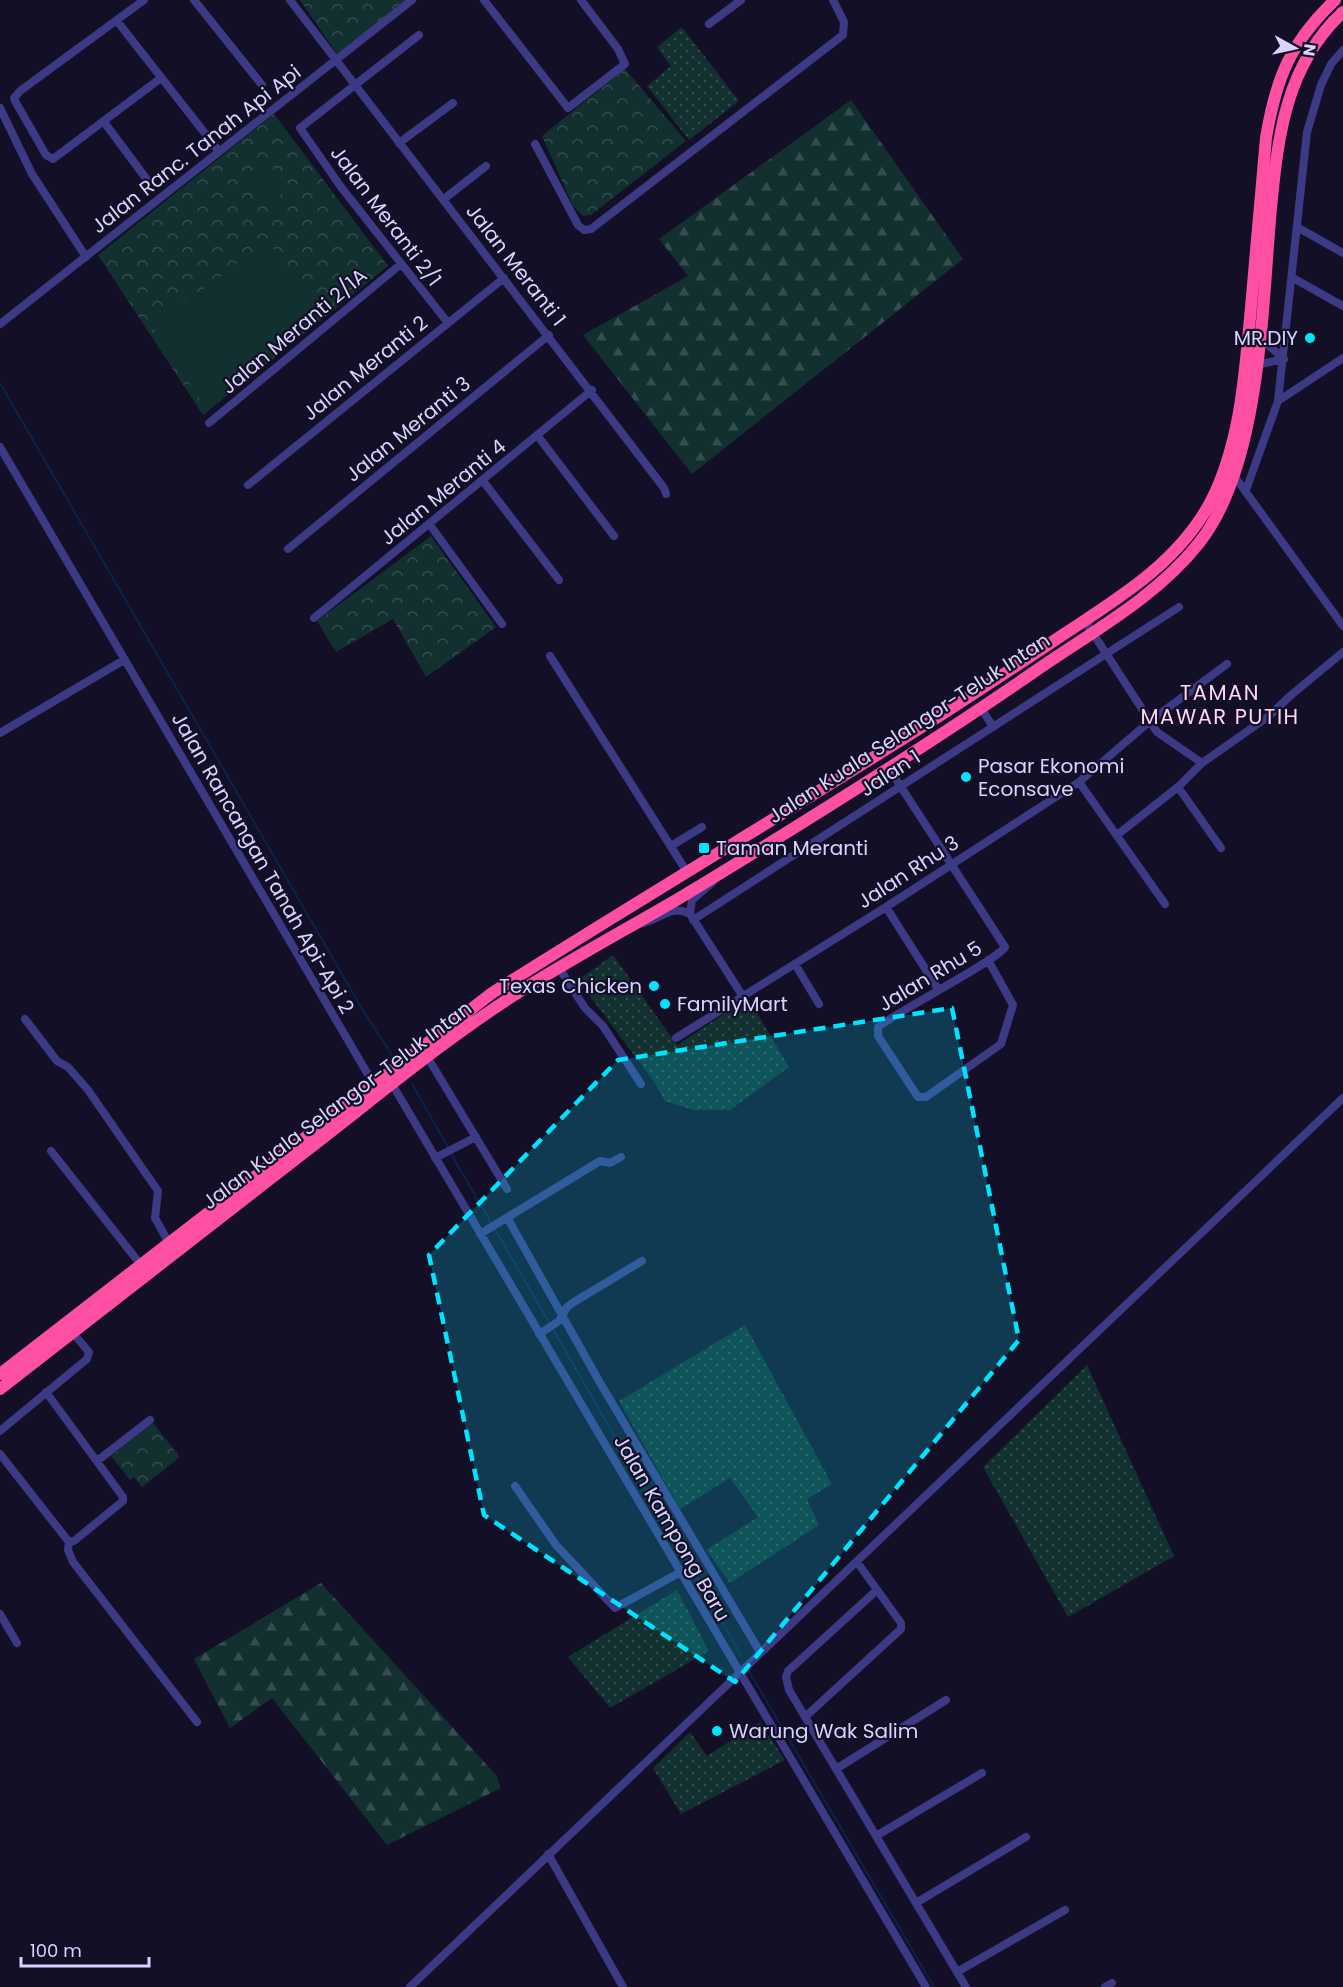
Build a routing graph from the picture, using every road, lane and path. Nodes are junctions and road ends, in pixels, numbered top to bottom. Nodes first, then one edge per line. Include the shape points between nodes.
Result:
1 (144, 0) edge
2 (194, 0) edge
3 (290, 0) edge
4 (412, 0) edge
5 (484, 0) edge
6 (581, 0) edge
7 (741, 0) edge
8 (833, 0) edge
9 (1342, 0) edge
10 (1331, 3) edge
11 (1343, 12) edge
12 (117, 21) junction
13 (709, 24) dead end
14 (419, 35) dead end
15 (1343, 50) edge
16 (336, 59) junction
17 (161, 78) junction
18 (354, 84) junction
19 (262, 85) dead end
20 (453, 103) dead end
21 (0, 108) edge
22 (104, 122) junction
23 (399, 143) junction
24 (535, 144) dead end
25 (218, 150) junction
26 (486, 166) dead end
27 (148, 181) dead end
28 (444, 199) junction
29 (1297, 227) junction
30 (1343, 253) edge
31 (86, 257) junction
32 (401, 264) junction
33 (504, 278) junction
34 (1293, 278) junction
35 (1343, 306) edge
36 (448, 323) junction
37 (0, 324) edge
38 (549, 335) junction
39 (1259, 336) junction
40 (1343, 358) edge
41 (1284, 359) junction
42 (1256, 365) junction
43 (592, 390) junction
44 (1278, 400) junction
45 (209, 423) dead end
46 (537, 435) junction
47 (0, 447) edge
48 (1235, 477) junction
49 (483, 481) junction
50 (248, 485) dead end
51 (1246, 490) junction
52 (666, 494) dead end
53 (430, 525) junction
54 (614, 536) dead end
55 (288, 549) dead end
56 (559, 580) dead end
57 (1179, 607) dead end
58 (314, 618) dead end
59 (1084, 621) junction
60 (501, 624) dead end
61 (1343, 626) edge
62 (1091, 632) junction
63 (1343, 652) edge
64 (1106, 654) junction
65 (550, 656) dead end
66 (124, 660) junction
67 (1227, 664) dead end
68 (981, 708) junction
69 (1149, 722) junction
70 (993, 727) junction
71 (0, 733) edge
72 (1202, 763) junction
73 (888, 767) junction
74 (1079, 782) junction
75 (901, 786) junction
76 (1178, 787) junction
77 (702, 827) dead end
78 (1117, 835) junction
79 (671, 846) junction
80 (1221, 848) dead end
81 (952, 863) junction
82 (687, 872) junction
83 (721, 872) junction
84 (1166, 904) dead end
85 (886, 907) junction
86 (692, 917) junction
87 (634, 924) junction
88 (988, 960) junction
89 (795, 964) junction
90 (559, 968) junction
91 (938, 989) junction
92 (742, 995) junction
93 (819, 1004) dead end
94 (25, 1019) dead end
95 (676, 1038) dead end
96 (428, 1058) junction
97 (373, 1083) junction
98 (392, 1084) junction
99 (641, 1084) dead end
100 (1343, 1098) edge
101 (476, 1137) junction
102 (51, 1151) dead end
103 (621, 1157) dead end
104 (435, 1158) junction
105 (507, 1189) dead end
106 (508, 1220) junction
107 (480, 1234) junction
108 (169, 1243) junction
109 (642, 1261) dead end
110 (141, 1265) junction
111 (560, 1318) junction
112 (72, 1332) junction
113 (542, 1333) junction
114 (0, 1374) edge
115 (0, 1389) edge
116 (46, 1392) junction
117 (150, 1420) dead end
118 (0, 1431) edge
119 (0, 1454) edge
120 (97, 1461) junction
121 (515, 1486) dead end
122 (69, 1542) junction
123 (857, 1562) junction
124 (679, 1573) junction
125 (877, 1590) junction
126 (0, 1614) edge
127 (17, 1643) dead end
128 (760, 1652) junction
129 (739, 1674) junction
130 (946, 1700) dead end
131 (805, 1717) junction
132 (197, 1722) dead end
133 (836, 1769) junction
134 (982, 1773) dead end
135 (876, 1836) junction
136 (1026, 1837) dead end
137 (548, 1854) junction
138 (916, 1903) junction
139 (1065, 1910) dead end
140 (957, 1972) junction
141 (410, 1987) edge
142 (622, 1987) edge
143 (926, 1987) edge
144 (966, 1987) edge

1 - 12 street
2 - 19 street
3 - 16 street, Jalan Meranti 1
4 - 16 street, Jalan Ranc. Tanah Api Api
5 - 6 street via 568,108 625,64
7 - 13 street
8 - 24 street via 845,27 843,35 591,229 584,230 578,225
9 - 10 highway
10 - 59 highway, Jalan Kuala Selangor-Teluk Intan via 1313,20 1289,55 1273,98 1241,394 1223,475 1191,533 1164,563
11 - 39 highway, Jalan Kuala Selangor-Teluk Intan via 1326,28 1304,60 1286,102 1277,148
12 - 17 street
12 - 22 street via 14,98 50,159
14 - 18 street
15 - 29 street via 1331,64 1312,110 1300,179
16 - 18 street, Jalan Meranti 1
16 - 25 street, Jalan Ranc. Tanah Api Api
17 - 22 street
17 - 25 street
18 - 23 street, Jalan Meranti 1
18 - 32 street, Jalan Meranti 2/1 via 300,128
20 - 23 street
21 - 31 street via 32,174
22 - 27 street
23 - 28 street, Jalan Meranti 1
25 - 31 street, Jalan Ranc. Tanah Api Api
26 - 28 street
28 - 33 street, Jalan Meranti 1
29 - 30 street
29 - 34 street
31 - 37 street, Jalan Ranc. Tanah Api Api
32 - 36 street, Jalan Meranti 2/1
32 - 45 street, Jalan Meranti 2/1A
33 - 36 street, Jalan Meranti 2
33 - 38 street, Jalan Meranti 1
34 - 35 street
34 - 41 street
36 - 50 street, Jalan Meranti 2
38 - 43 street, Jalan Meranti 1
38 - 55 street, Jalan Meranti 3
39 - 41 street
39 - 42 highway, Jalan Kuala Selangor-Teluk Intan
40 - 44 street
41 - 42 street
41 - 44 street
42 - 48 highway, Jalan Kuala Selangor-Teluk Intan
43 - 46 street, Jalan Meranti 4
43 - 52 street, Jalan Meranti 1
44 - 51 street
46 - 49 street, Jalan Meranti 4
46 - 54 street
47 - 66 street, Jalan Rancangan Tanah Api-Api 2
48 - 51 street
48 - 62 highway, Jalan Kuala Selangor-Teluk Intan via 1202,541 1172,573
49 - 53 street, Jalan Meranti 4
49 - 56 street
51 - 61 street
53 - 58 street, Jalan Meranti 4
53 - 60 street
57 - 64 street, Jalan 1
59 - 62 street
59 - 82 highway, Jalan Kuala Selangor-Teluk Intan via 836,782
62 - 64 street
62 - 68 highway, Jalan Kuala Selangor-Teluk Intan
63 - 72 street via 1269,716
64 - 69 street
64 - 70 street, Jalan 1
65 - 79 street
66 - 71 street
66 - 97 street, Jalan Rancangan Tanah Api-Api 2
67 - 69 street, Jalan Rhu 3
68 - 70 street
68 - 73 highway, Jalan Kuala Selangor-Teluk Intan
69 - 72 street via 1166,740
69 - 74 street, Jalan Rhu 3
70 - 75 street, Jalan 1
72 - 76 street
73 - 75 street
73 - 83 highway, Jalan Kuala Selangor-Teluk Intan
74 - 78 street
74 - 81 street, Jalan Rhu 3
75 - 81 street
75 - 86 street, Jalan 1
76 - 78 street
76 - 80 street
77 - 79 street
78 - 84 street
79 - 82 street
81 - 85 street, Jalan Rhu 3
81 - 88 street, Jalan Rhu 5 via 1004,943 1003,951
82 - 97 highway, Jalan Kuala Selangor-Teluk Intan via 492,993
83 - 86 street via 692,900
83 - 87 highway, Jalan Kuala Selangor-Teluk Intan
85 - 89 street, Jalan Rhu 3
85 - 91 street
86 - 87 street via 678,909 649,923
86 - 92 street
87 - 90 highway, Jalan Kuala Selangor-Teluk Intan
88 - 91 street, Jalan Rhu 5
88 - 91 street, Jalan Rhu 5 via 1013,1005 1001,1044 920,1098 876,1030
89 - 92 street, Jalan Rhu 3
89 - 93 street
90 - 96 highway, Jalan Kuala Selangor-Teluk Intan
90 - 99 street
92 - 95 street, Jalan Rhu 3
94 - 108 street via 57,1061 68,1067 88,1090 158,1191 155,1218
96 - 98 highway, Jalan Kuala Selangor-Teluk Intan
96 - 101 street
97 - 108 highway, Jalan Kuala Selangor-Teluk Intan
98 - 104 street, Jalan Kampong Baru
98 - 112 highway, Jalan Kuala Selangor-Teluk Intan
100 - 123 street
101 - 104 street
101 - 105 street
102 - 110 street
103 - 106 street via 610,1163 600,1161
104 - 107 street, Jalan Kampong Baru
106 - 107 street
106 - 111 street
107 - 113 street, Jalan Kampong Baru
108 - 110 highway, Jalan Kuala Selangor-Teluk Intan
109 - 111 street via 574,1302
110 - 114 highway, Jalan Kuala Selangor-Teluk Intan
111 - 113 street
111 - 128 street
112 - 115 highway, Jalan Kuala Selangor-Teluk Intan
112 - 116 street via 88,1356
113 - 124 street, Jalan Kampong Baru
116 - 118 street
116 - 120 street
117 - 120 street
119 - 122 street
120 - 122 street via 124,1499
121 - 124 street via 556,1545 615,1608
122 - 132 street via 73,1562
123 - 125 street
123 - 128 street
124 - 129 street, Jalan Kampong Baru
125 - 131 street via 788,1671 789,1690
125 - 131 street via 901,1623 901,1629
126 - 127 street
128 - 129 street
129 - 137 street
129 - 143 street, Jalan Kampong Baru
130 - 133 street
131 - 133 street
133 - 135 street
134 - 135 street
135 - 138 street
136 - 138 street
137 - 141 street
137 - 142 street
138 - 140 street
139 - 140 street
140 - 144 street

